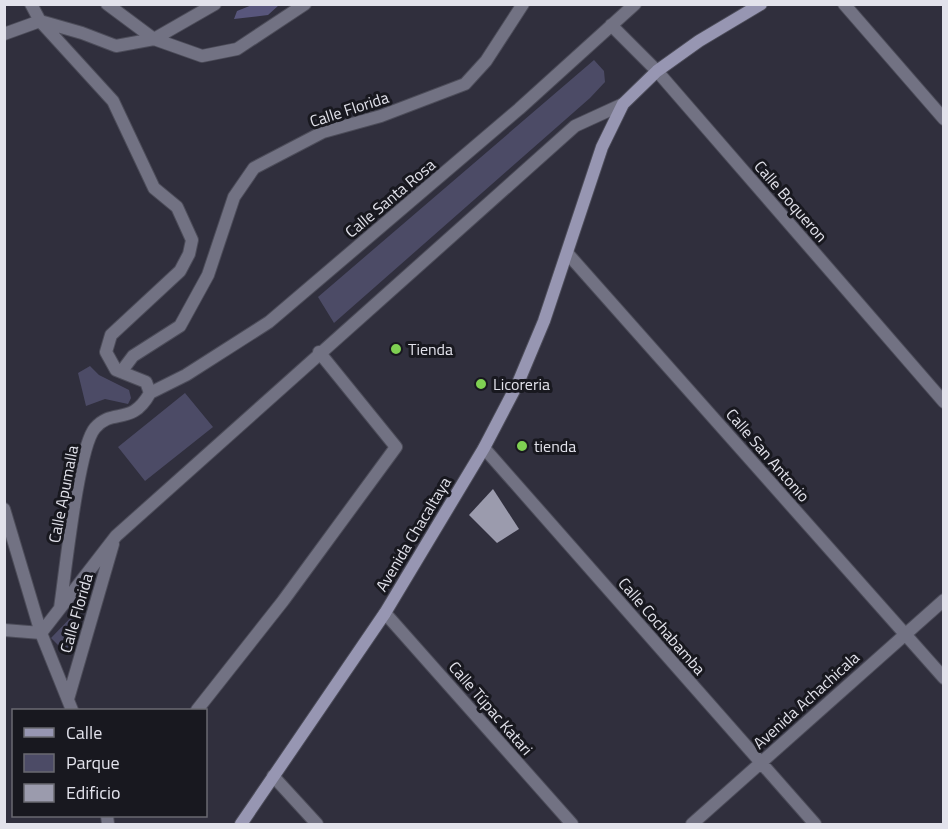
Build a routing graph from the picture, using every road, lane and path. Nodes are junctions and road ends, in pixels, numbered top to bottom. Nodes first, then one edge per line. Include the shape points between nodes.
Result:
1 (32, 4) edge
2 (107, 4) edge
3 (215, 4) edge
4 (305, 4) edge
5 (523, 4) edge
6 (635, 4) edge
7 (761, 4) edge
8 (843, 4) edge
9 (40, 21) junction
10 (610, 25) junction
11 (4, 34) edge
12 (154, 39) junction
13 (657, 71) junction
14 (623, 104) junction
15 (944, 119) edge
16 (568, 254) junction
17 (319, 352) junction
18 (121, 372) junction
19 (150, 393) junction
20 (944, 402) edge
21 (484, 448) junction
22 (4, 509) edge
23 (116, 536) junction
24 (944, 600) edge
25 (60, 611) junction
26 (385, 613) junction
27 (4, 630) edge
28 (41, 633) junction
29 (904, 634) junction
30 (944, 678) edge
31 (70, 705) edge
32 (199, 709) edge
33 (760, 764) junction
34 (273, 776) junction
35 (241, 825) edge
36 (317, 825) edge
37 (572, 825) edge
38 (692, 825) edge
39 (815, 825) edge

1 - 9 street
2 - 12 street
3 - 12 street
4 - 12 street via 237,49 202,56
5 - 18 street, Calle Florida via 486,62 465,84 381,116 323,132 254,168 234,197 208,275 180,326 133,356
6 - 10 street, Calle Santa Rosa
7 - 13 street, Avenida Chacaltaya
8 - 15 street
9 - 11 street
9 - 12 street via 116,46
9 - 18 street via 113,101 154,188 177,207 192,240 180,271 111,335 106,352
10 - 13 street, Calle Boqueron
10 - 19 street, Calle Santa Rosa via 519,109 269,322
13 - 14 street, Avenida Chacaltaya
13 - 20 street, Calle Boqueron
14 - 16 street, Avenida Chacaltaya via 602,147
14 - 17 street, Avenida Chacaltaya via 575,126
16 - 21 street, Avenida Chacaltaya via 518,383
16 - 29 street, Calle San Antonio
17 - 23 street, Avenida Chacaltaya
17 - 32 street via 396,447
18 - 19 street via 146,382
19 - 25 street, Calle Apumalla via 129,416 111,417 94,429 83,462
21 - 26 street, Avenida Chacaltaya
21 - 33 street, Calle Cochabamba
22 - 28 street
23 - 25 street, Avenida Chacaltaya
23 - 31 street, Calle Florida
24 - 29 street, Avenida Achachicala
25 - 28 street, Avenida Chacaltaya
26 - 34 street, Avenida Chacaltaya
26 - 37 street, Calle Túpac Katari
27 - 28 street
28 - 31 street
29 - 30 street, Calle San Antonio
29 - 33 street, Avenida Achachicala
33 - 38 street, Avenida Achachicala
33 - 39 street, Calle Cochabamba
34 - 35 street, Avenida Chacaltaya
34 - 36 street

